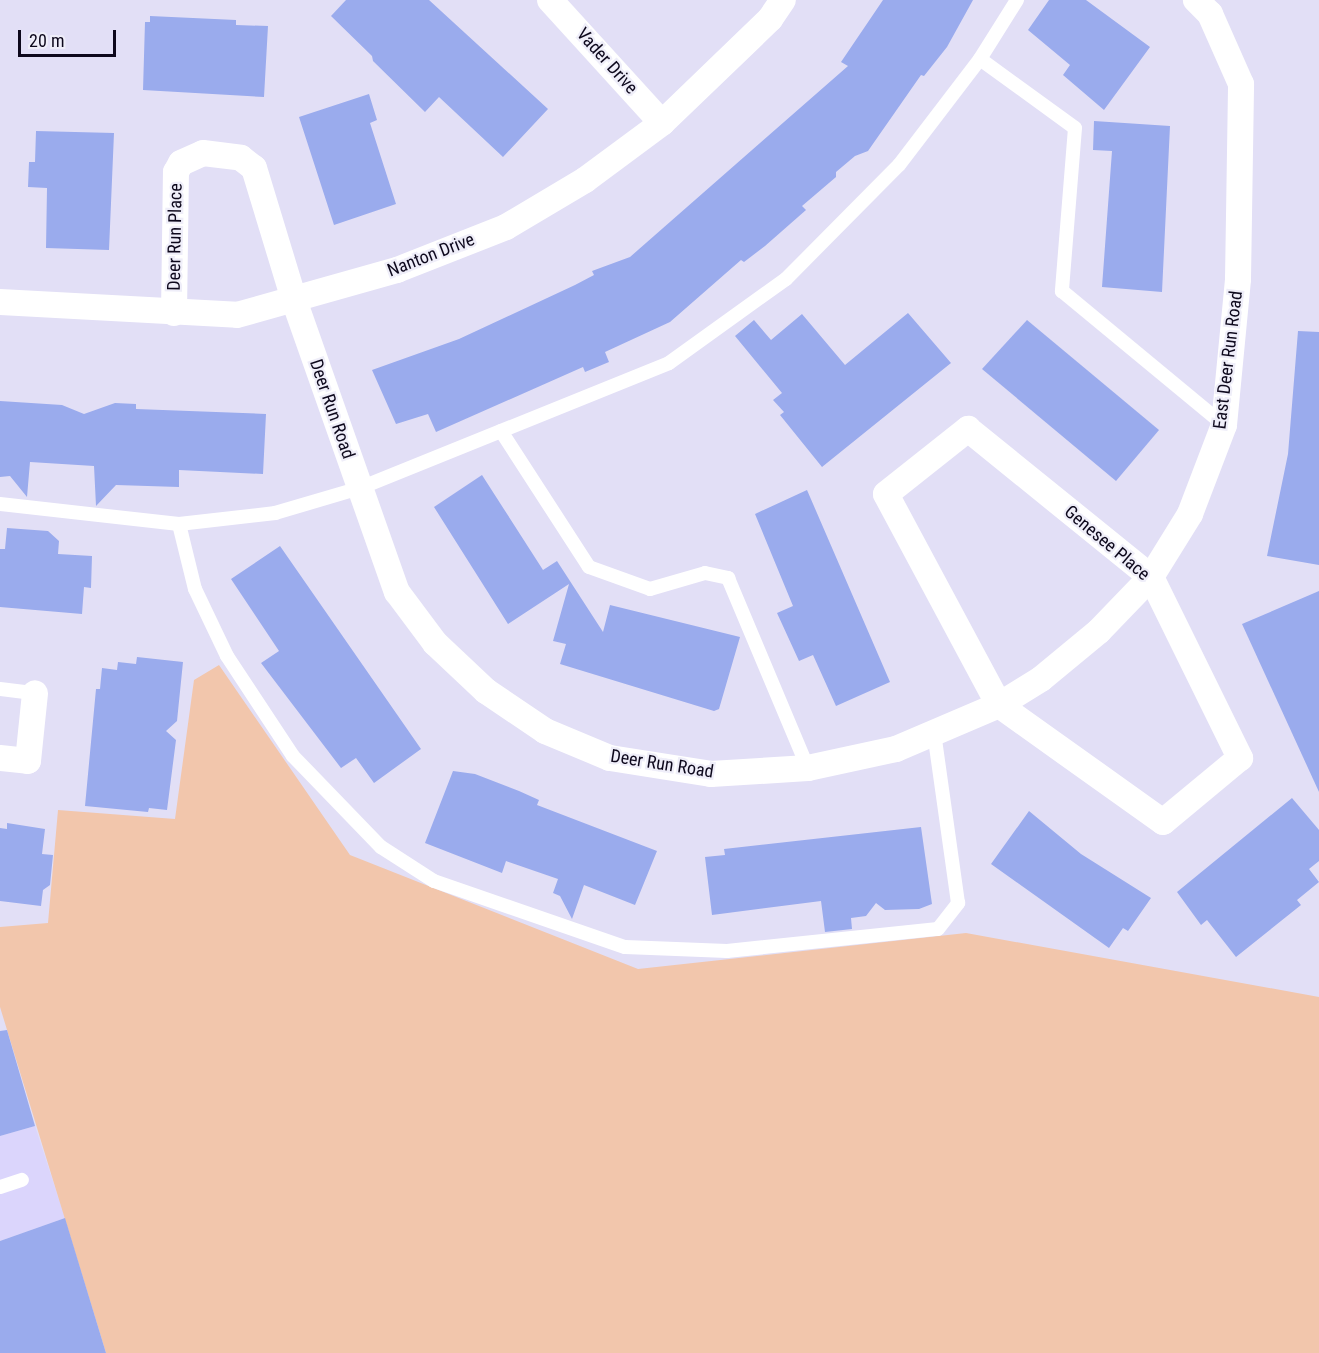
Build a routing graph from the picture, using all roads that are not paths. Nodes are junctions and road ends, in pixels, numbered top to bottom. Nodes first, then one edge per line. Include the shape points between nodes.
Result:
1 (550, 0) edge
2 (783, 0) edge
3 (1017, 0) edge
4 (1200, 4) edge
5 (980, 59) junction
6 (662, 123) junction
7 (294, 300) junction
8 (0, 302) edge
9 (174, 313) junction
10 (1224, 425) junction
11 (501, 431) junction
12 (360, 488) junction
13 (0, 504) edge
14 (179, 524) junction
15 (1151, 577) junction
16 (0, 689) edge
17 (35, 693) joint
18 (999, 705) junction
19 (934, 733) junction
20 (0, 758) edge
21 (808, 768) junction
22 (22, 1180) dead end
23 (0, 1186) edge

1 - 6 street, Vader Drive
2 - 6 street, Nanton Drive via 762,27
3 - 5 lane
4 - 10 street, East Deer Run Road via 1210,14 1241,84 1238,279
5 - 10 lane via 1075,128 1062,291
5 - 11 lane via 899,165 786,279 669,363
6 - 7 street, Nanton Drive via 585,180 506,227 397,270
7 - 9 street, Nanton Drive via 237,315
7 - 9 street, Deer Run Place via 254,168 241,158 203,153 181,163 176,172
7 - 12 street, Deer Run Road
8 - 9 street, Nanton Drive
10 - 15 street, East Deer Run Road via 1190,514
11 - 12 lane
11 - 21 lane via 589,567 650,589 705,573 728,578
12 - 14 lane via 275,513
12 - 21 street, Deer Run Road via 397,592 435,643 486,691 545,731 610,758 711,774
13 - 14 lane
14 - 19 lane via 195,589 227,656 293,756 381,847 434,881 625,947 727,951 938,929 958,903
15 - 18 street, East Deer Run Road via 1099,631 1041,679
15 - 18 street, Genesee Place via 1240,758 1232,765 1163,822
15 - 18 street, Genesee Place via 968,429 886,494
16 - 17 lane
17 - 20 street via 28,761
18 - 19 street, Deer Run Road
19 - 21 street, Deer Run Road via 896,749
22 - 23 lane

